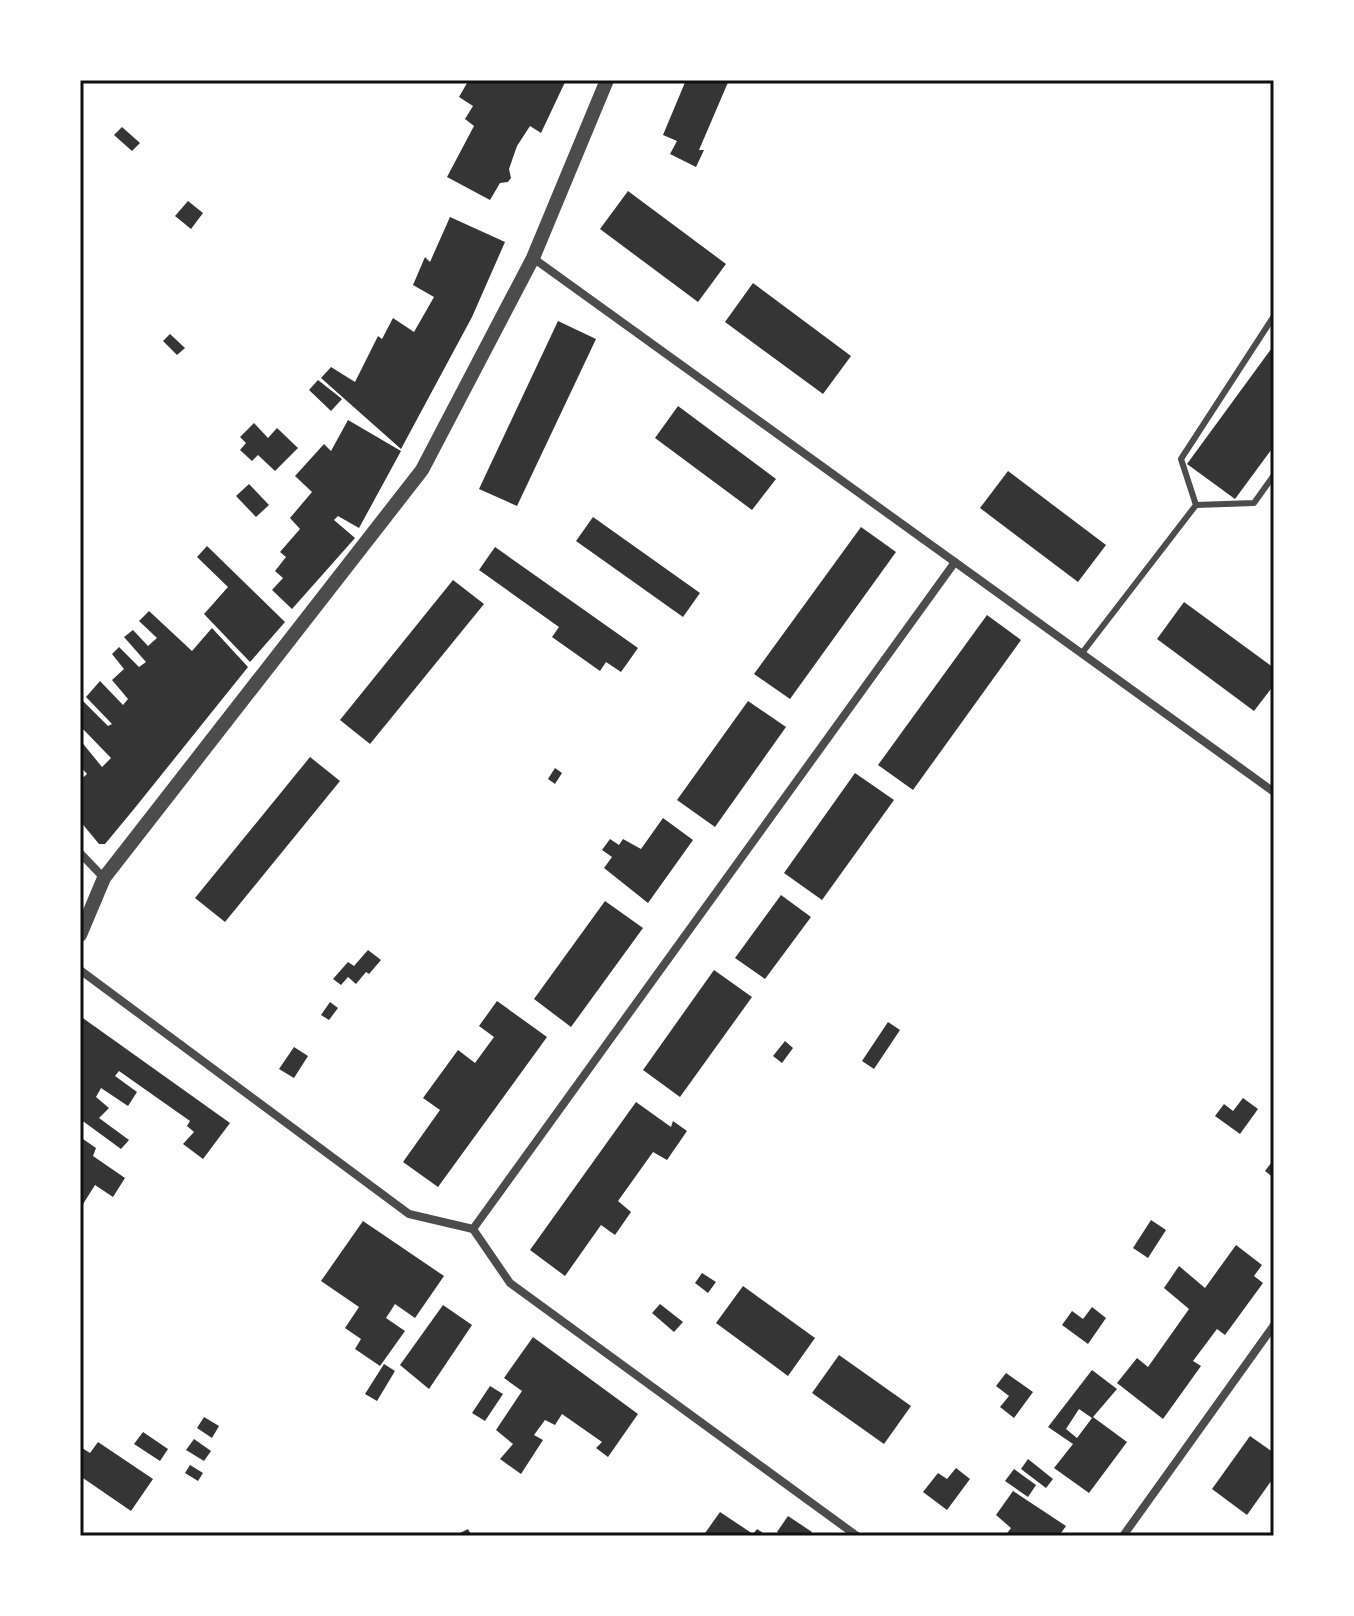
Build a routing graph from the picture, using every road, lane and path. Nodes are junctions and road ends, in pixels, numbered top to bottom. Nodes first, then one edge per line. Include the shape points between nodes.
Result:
1 (607, 80) edge
2 (533, 258) junction
3 (1274, 316) edge
4 (1274, 475) edge
5 (1196, 505) junction
6 (955, 562) junction
7 (1082, 653) junction
8 (1274, 792) edge
9 (80, 853) edge
10 (104, 878) junction
11 (80, 935) edge
12 (80, 970) edge
13 (473, 1229) junction
14 (1274, 1325) edge
15 (857, 1536) edge
16 (1123, 1536) edge

1 - 2 street
2 - 6 street
2 - 10 street via 422,470
3 - 5 lane via 1181,459
4 - 5 lane via 1254,503
5 - 7 lane
6 - 7 street
6 - 13 street
7 - 8 street
9 - 10 street
10 - 11 street
12 - 13 street via 409,1214
13 - 15 street via 510,1283
14 - 16 street

